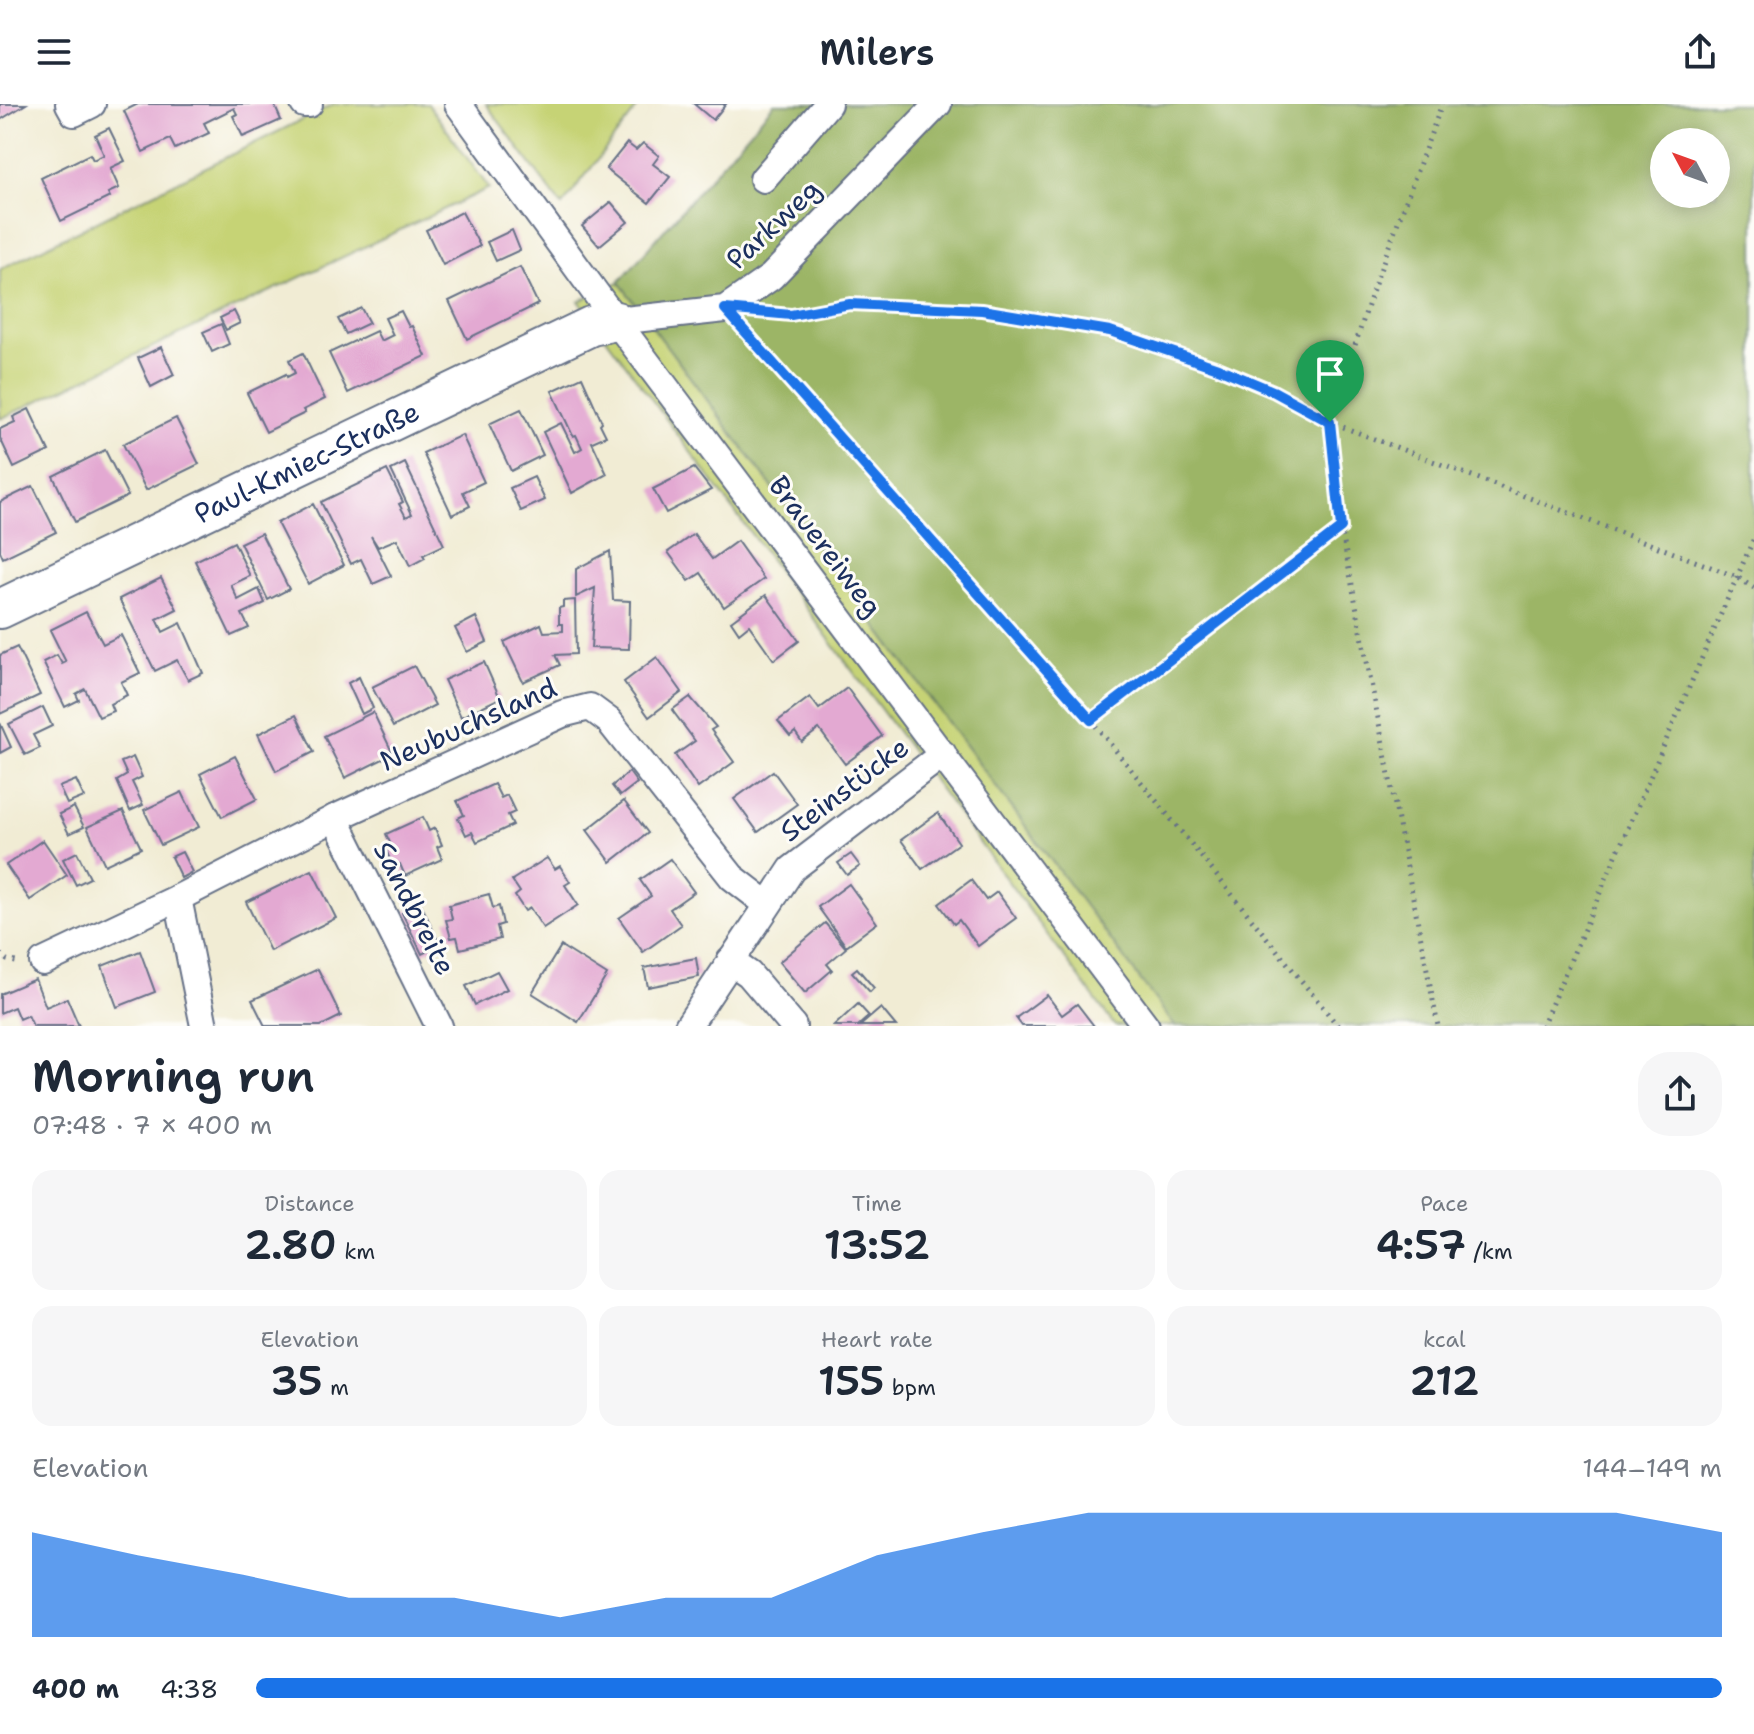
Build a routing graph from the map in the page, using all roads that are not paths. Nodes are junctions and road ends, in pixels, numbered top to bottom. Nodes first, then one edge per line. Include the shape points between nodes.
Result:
1 (69, 104) edge
2 (92, 104) edge
3 (458, 104) edge
4 (828, 104) edge
5 (938, 104) edge
6 (763, 179) dead end
7 (616, 321) junction
8 (0, 609) edge
9 (943, 754) junction
10 (335, 818) junction
11 (178, 898) junction
12 (767, 904) junction
13 (730, 961) junction
14 (43, 962) dead end
15 (204, 1026) edge
16 (439, 1026) edge
17 (688, 1026) edge
18 (793, 1026) edge
19 (1146, 1026) edge

1 - 2 street via 74,113
3 - 7 street, Brauereiweg
4 - 6 street, Parkweg
5 - 7 street, Parkweg via 771,277 725,309
7 - 8 street, Paul-Kmiec-Straße via 591,326
7 - 9 street, Brauereiweg
9 - 12 street, Steinstücke via 792,869
9 - 19 street, Brauereiweg
10 - 11 street, Neubuchsland
10 - 12 street, Neubuchsland via 562,714 590,707 609,721 732,877
10 - 16 street, Sandbreite
11 - 14 street, Neubuchsland
11 - 15 street
12 - 13 street, Steinstücke
13 - 17 street, Steinstücke
13 - 18 street via 749,974

